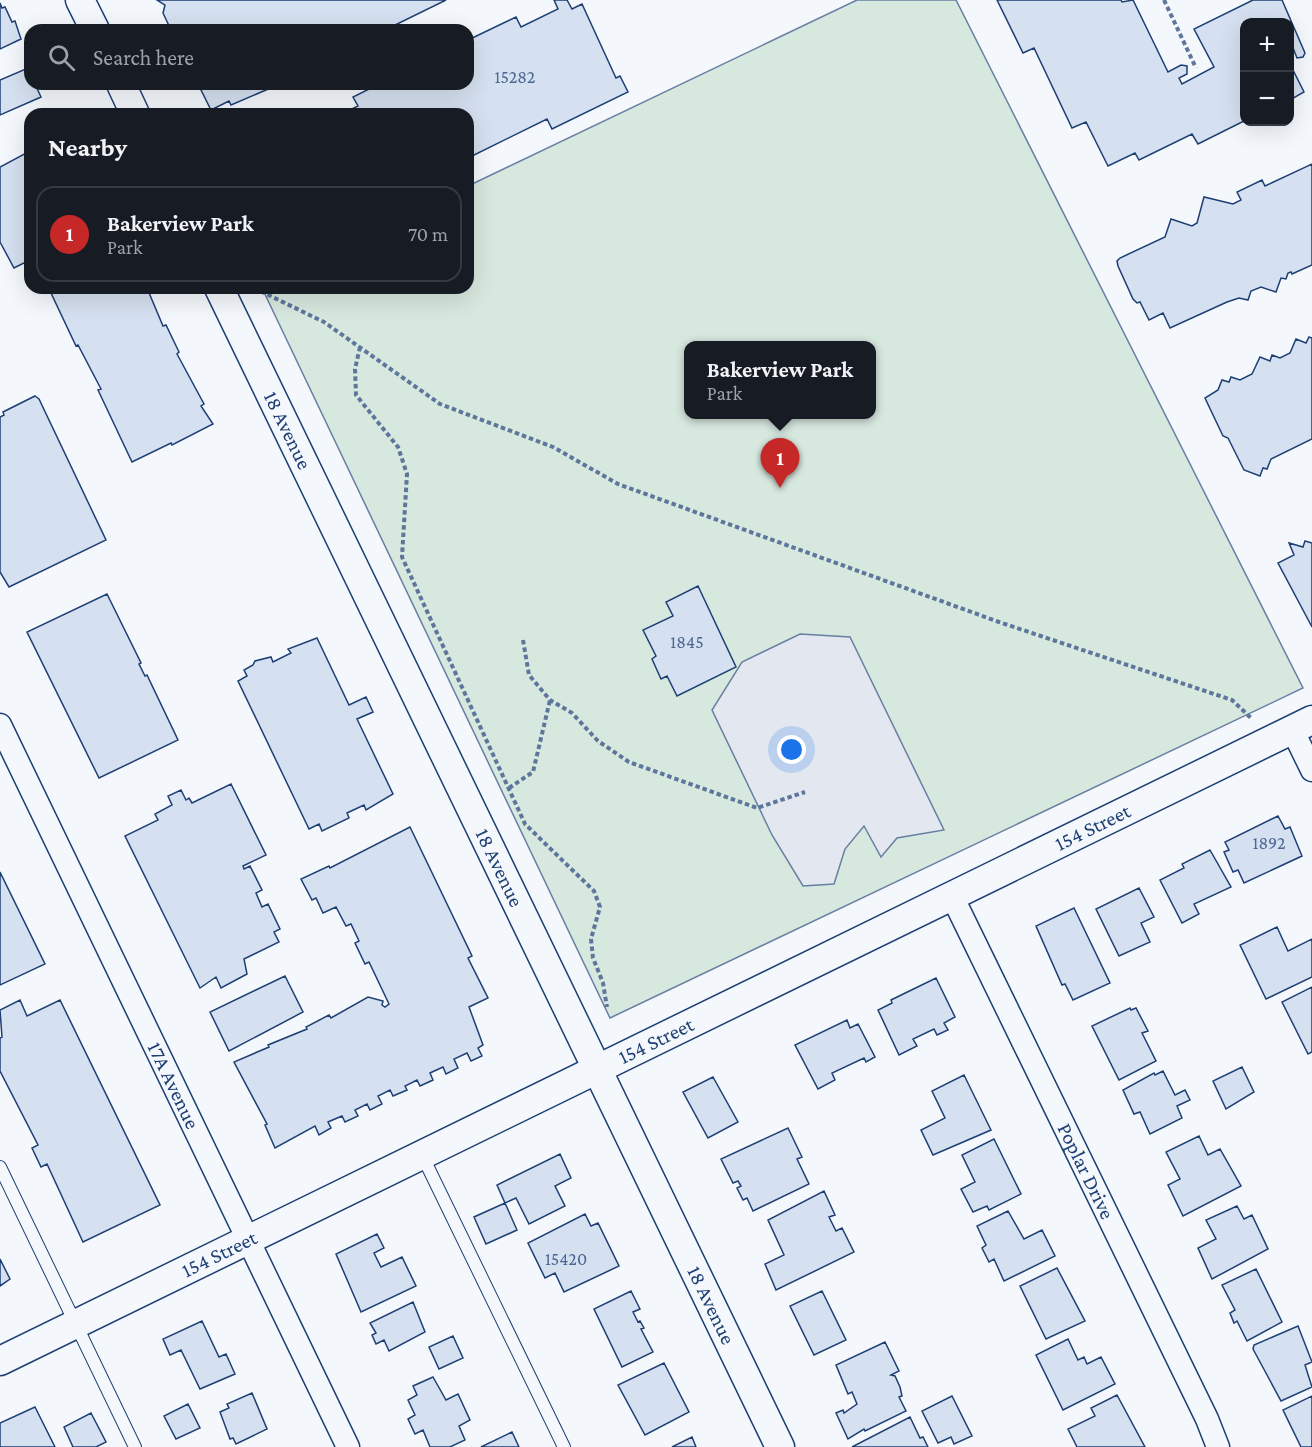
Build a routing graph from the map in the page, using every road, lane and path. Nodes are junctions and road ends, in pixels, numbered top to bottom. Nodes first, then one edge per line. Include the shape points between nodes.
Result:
1 (80, 0) edge
2 (1164, 0) edge
3 (92, 24) edge
4 (1196, 68) dead end
5 (124, 90) edge
6 (132, 108) edge
7 (222, 294) edge
8 (266, 294) edge
9 (360, 347) junction
10 (523, 640) dead end
11 (550, 700) junction
12 (0, 725) edge
13 (1255, 725) dead end
14 (1302, 725) edge
15 (1312, 770) edge
16 (509, 788) junction
17 (805, 792) dead end
18 (952, 896) junction
19 (607, 1007) dead end
20 (597, 1069) junction
21 (422, 1155) junction
22 (0, 1167) edge
23 (248, 1240) junction
24 (76, 1324) junction
25 (0, 1361) edge
26 (135, 1447) edge
27 (348, 1447) edge
28 (564, 1447) edge
29 (780, 1447) edge
30 (1218, 1447) edge

1 - 3 street
2 - 4 path
5 - 6 street
7 - 20 street, 18 Avenue
8 - 9 path via 324,322
9 - 13 path via 440,404 553,447 618,484 1232,700
9 - 16 path via 355,369 356,395 398,447 407,474 402,557
10 - 11 path via 530,675
11 - 16 path via 533,772
11 - 17 path via 572,713 598,741 629,762 757,808
12 - 23 street, 17A Avenue
14 - 15 street
14 - 18 street, 154 Street
16 - 19 path via 525,824 594,891 600,907 591,939 593,958
18 - 20 street, 154 Street
18 - 30 street, Poplar Drive via 1208,1419
20 - 21 street, 154 Street
20 - 29 street, 18 Avenue
21 - 23 street, 154 Street
21 - 28 lane
22 - 24 lane
23 - 24 street, 154 Street
23 - 27 street, 17A Avenue
24 - 25 street, 154 Street
24 - 26 lane

